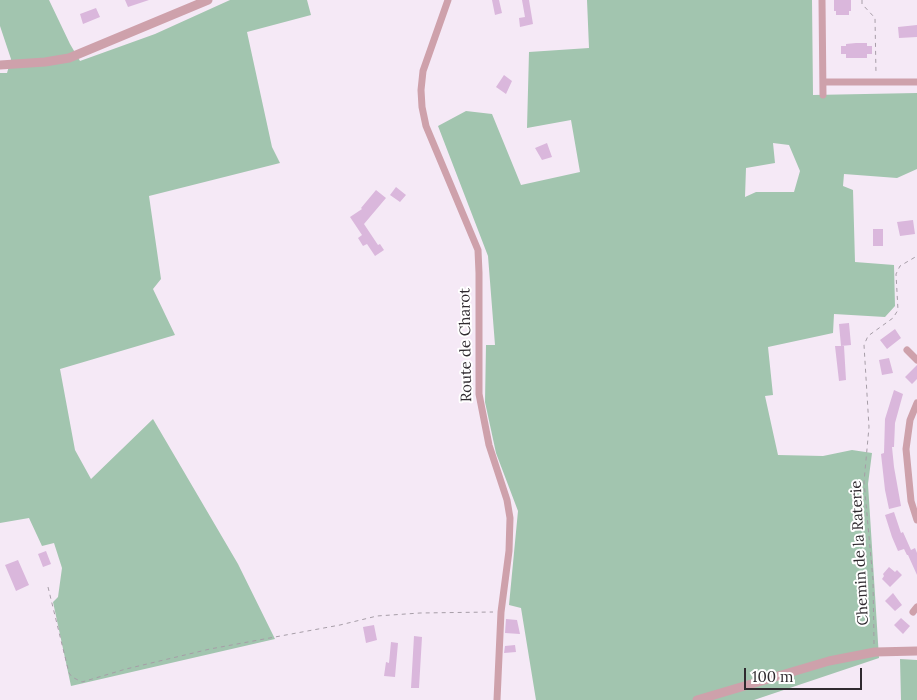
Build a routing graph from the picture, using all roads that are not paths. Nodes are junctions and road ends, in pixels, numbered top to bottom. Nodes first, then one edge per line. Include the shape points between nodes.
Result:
1 (208, 0) edge
2 (448, 0) edge
3 (822, 0) edge
4 (0, 65) edge
5 (823, 82) junction
6 (917, 82) edge
7 (823, 95) dead end
8 (907, 350) dead end
9 (917, 360) edge
10 (917, 403) edge
11 (917, 520) edge
12 (917, 651) edge
13 (497, 700) edge
14 (697, 700) edge

1 - 4 street via 69,58
2 - 13 street, Route de Charot via 423,71 422,107 426,126 478,250 479,394 489,445 508,500 510,518
3 - 5 street
5 - 6 street
5 - 7 street
8 - 9 street
10 - 11 street via 910,420 906,449 911,501
12 - 14 street via 844,657

